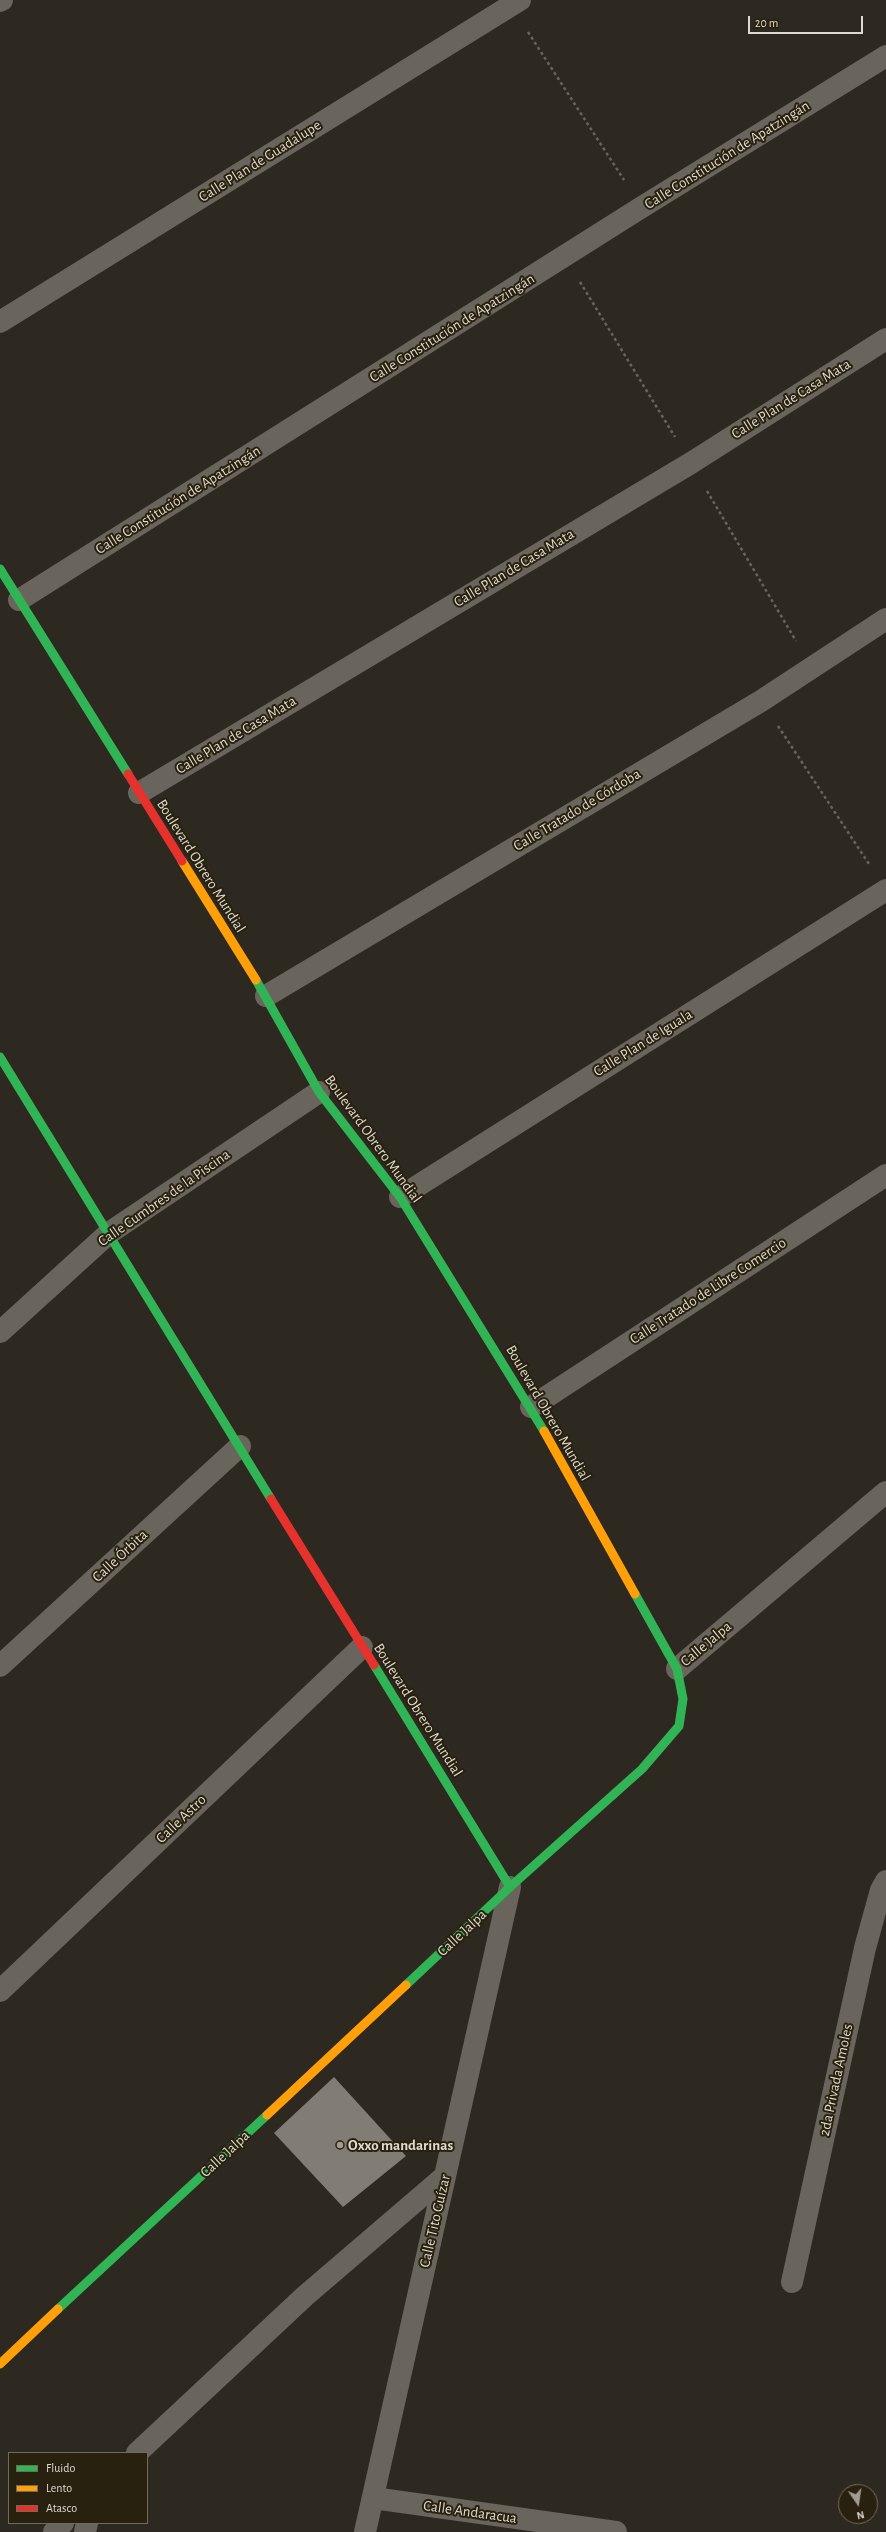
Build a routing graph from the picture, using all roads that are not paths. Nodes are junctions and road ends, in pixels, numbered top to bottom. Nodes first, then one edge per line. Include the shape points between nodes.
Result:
1 (516, 3) edge
2 (886, 56) edge
3 (0, 322) edge
4 (886, 339) edge
5 (0, 569) edge
6 (19, 600) junction
7 (886, 619) edge
8 (139, 793) junction
9 (886, 890) edge
10 (266, 996) junction
11 (0, 1057) edge
12 (319, 1092) junction
13 (886, 1175) edge
14 (400, 1197) junction
15 (109, 1233) junction
16 (0, 1332) edge
17 (531, 1407) junction
18 (240, 1446) junction
19 (886, 1492) edge
20 (362, 1648) junction
21 (0, 1666) edge
22 (677, 1669) junction
23 (886, 1881) edge
24 (510, 1887) junction
25 (0, 1992) edge
26 (445, 2176) junction
27 (792, 2282) dead end
28 (0, 2364) edge
29 (138, 2452) edge
30 (373, 2498) junction
31 (62, 2524) edge
32 (54, 2532) edge
33 (365, 2532) edge
34 (616, 2532) edge

1 - 3 street, Calle Plan de Guadalupe
2 - 6 street, Calle Constitución de Apatzingán
4 - 8 street, Calle Plan de Casa Mata via 691,463
5 - 6 street, Boulevard Obrero Mundial
6 - 8 street, Boulevard Obrero Mundial
7 - 10 street, Calle Tratado de Córdoba via 761,701
8 - 10 street, Boulevard Obrero Mundial
9 - 14 street, Calle Plan de Iguala
10 - 12 street, Boulevard Obrero Mundial
11 - 15 street, Boulevard Obrero Mundial
12 - 14 street, Boulevard Obrero Mundial
12 - 15 street, Calle Cumbres de la Piscina
13 - 17 street, Calle Tratado de Libre Comercio
14 - 17 street, Boulevard Obrero Mundial
15 - 16 street, Calle Cumbres de la Piscina
15 - 18 street, Boulevard Obrero Mundial
17 - 22 street, Boulevard Obrero Mundial
18 - 20 street, Boulevard Obrero Mundial
18 - 21 street, Calle Órbita
19 - 22 street, Calle Jalpa
20 - 24 street, Boulevard Obrero Mundial
20 - 25 street, Calle Astro
22 - 24 street, Calle Jalpa via 683,1699 679,1726 642,1769
23 - 27 street, 2da Privada Amoles via 881,1890 865,1948
24 - 26 street, Calle Tito Guízar
24 - 28 street, Calle Jalpa
26 - 29 street via 305,2296
26 - 30 street, Calle Tito Guízar
30 - 33 street, Calle Tito Guízar
30 - 34 street, Calle Andaracua
31 - 32 street

